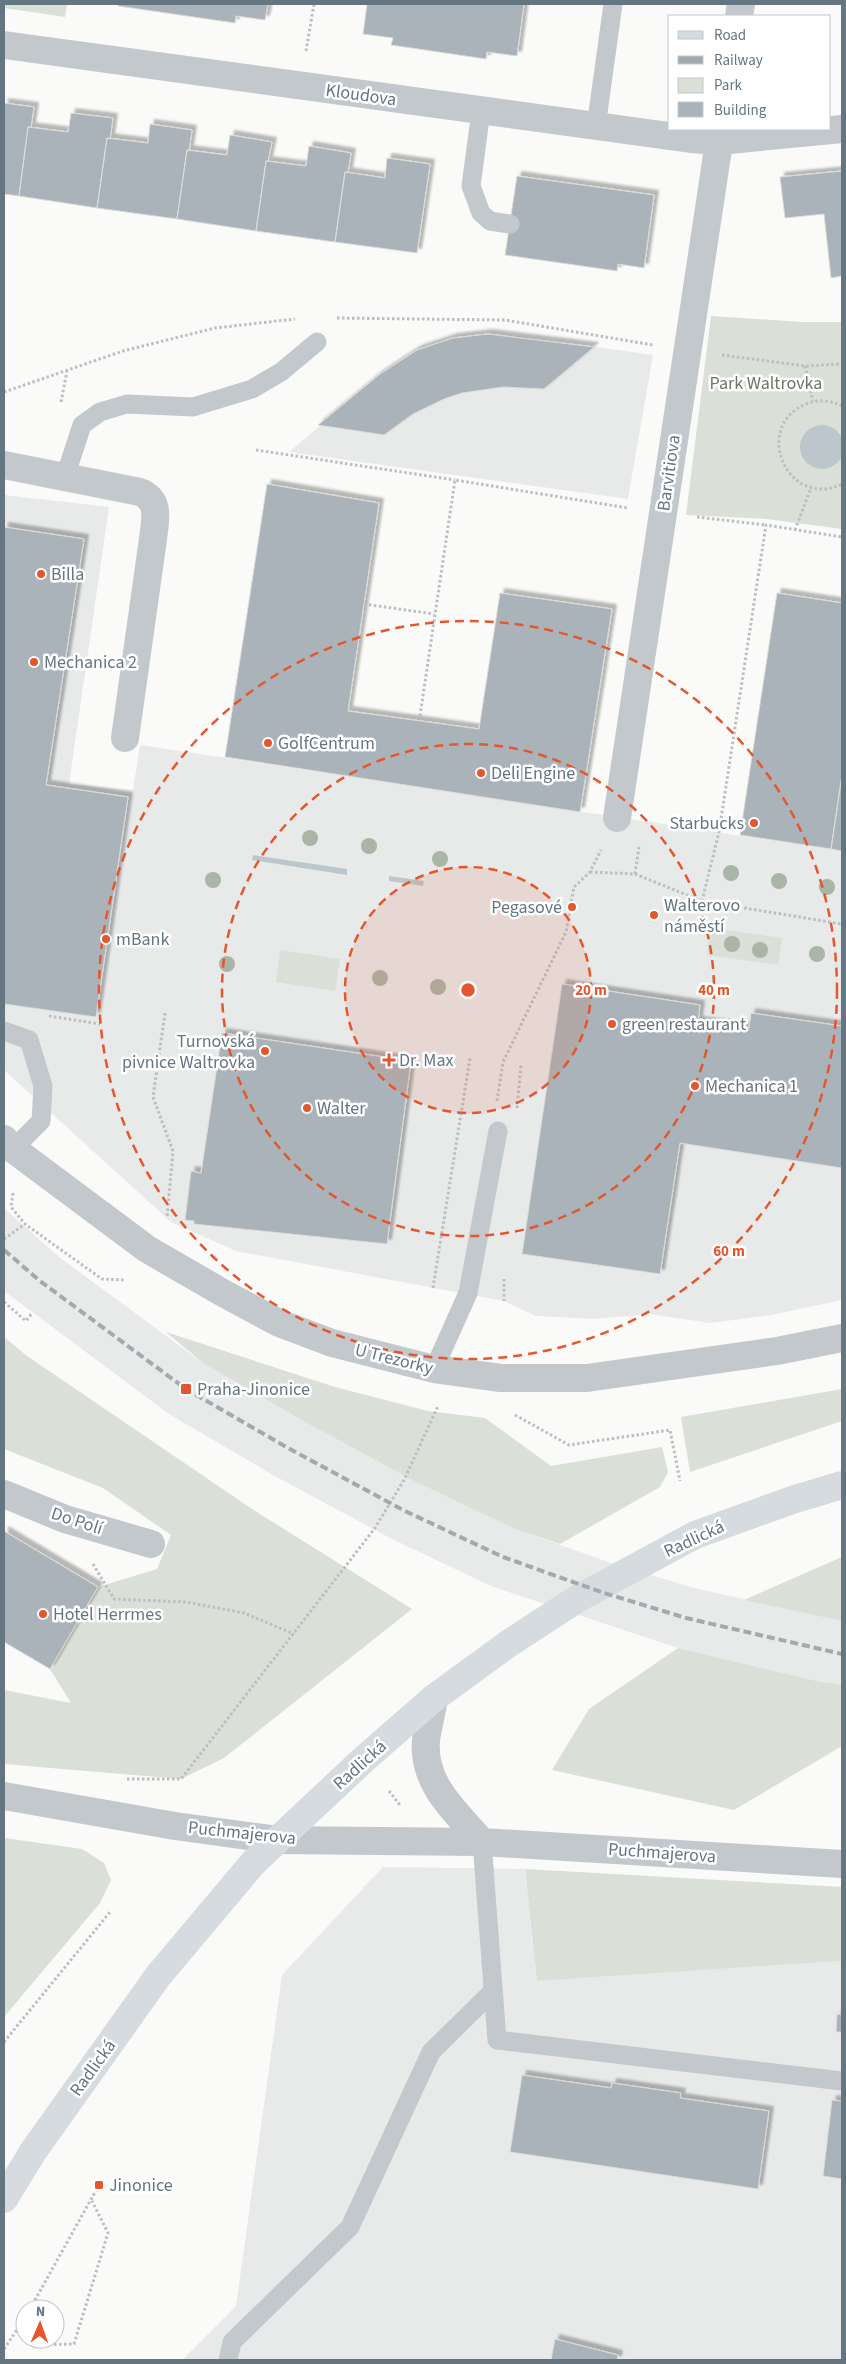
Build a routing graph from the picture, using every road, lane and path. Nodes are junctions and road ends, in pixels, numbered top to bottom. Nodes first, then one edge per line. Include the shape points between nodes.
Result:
1 (314, 4) edge
2 (613, 4) edge
3 (4, 45) edge
4 (301, 86) junction
5 (481, 111) junction
6 (596, 127) junction
7 (822, 130) edge
8 (720, 135) edge
9 (510, 224) dead end
10 (317, 342) dead end
11 (716, 354) dead end
12 (842, 364) edge
13 (805, 366) junction
14 (813, 402) junction
15 (842, 406) edge
16 (256, 450) dead end
17 (4, 465) edge
18 (65, 477) junction
19 (455, 480) junction
20 (842, 484) edge
21 (811, 488) junction
22 (637, 509) dead end
23 (690, 516) dead end
24 (766, 525) junction
25 (794, 530) junction
26 (842, 537) edge
27 (364, 604) dead end
28 (434, 614) junction
29 (420, 716) dead end
30 (125, 738) dead end
31 (617, 818) joint
32 (590, 872) junction
33 (702, 902) junction
34 (842, 924) edge
35 (165, 1014) dead end
36 (77, 1019) dead end
37 (100, 1024) dead end
38 (4, 1032) edge
39 (470, 1058) dead end
40 (496, 1108) dead end
41 (498, 1131) dead end
42 (8, 1144) edge
43 (13, 1192) dead end
44 (167, 1218) dead end
45 (24, 1224) junction
46 (4, 1238) edge
47 (126, 1280) dead end
48 (433, 1288) dead end
49 (4, 1302) edge
50 (32, 1313) dead end
51 (842, 1338) edge
52 (434, 1369) junction
53 (438, 1405) dead end
54 (508, 1411) dead end
55 (680, 1481) dead end
56 (842, 1485) edge
57 (4, 1494) edge
58 (65, 1519) junction
59 (151, 1544) dead end
60 (294, 1634) junction
61 (438, 1695) junction
62 (181, 1779) dead end
63 (390, 1791) dead end
64 (4, 1796) edge
65 (400, 1805) dead end
66 (278, 1840) junction
67 (482, 1842) junction
68 (842, 1864) edge
69 (110, 1912) dead end
70 (493, 1991) junction
71 (4, 2042) edge
72 (842, 2081) edge
73 (99, 2185) dead end
74 (4, 2198) edge
75 (92, 2201) junction
76 (36, 2299) edge
77 (15, 2333) edge
78 (65, 2344) edge
79 (4, 2349) edge
80 (228, 2360) edge

1 - 4 path
2 - 6 lane
3 - 4 street, Kloudova
4 - 5 street, Kloudova
5 - 6 street, Kloudova
5 - 9 lane via 471,186 481,213 490,221
6 - 8 street, Kloudova
7 - 8 street, Kloudova
8 - 31 street, Barvitiova
10 - 18 lane via 281,372 252,389 193,406 127,404 100,412 82,425
11 - 13 path
12 - 13 path
13 - 14 path
14 - 15 path via 825,400
14 - 21 path via 790,414 781,431 778,450 789,474
16 - 19 path
17 - 18 street
18 - 30 street via 140,492 148,495 155,507
19 - 22 path
19 - 28 path
20 - 21 path via 822,490
21 - 25 path
23 - 24 path
24 - 25 path
24 - 33 path via 719,832
25 - 26 path
27 - 28 path
28 - 29 path
31 - 32 path
32 - 33 path via 635,874
32 - 40 path via 574,887 566,932 503,1062
33 - 34 path
35 - 44 path via 153,1097 172,1151
36 - 37 path
38 - 42 lane via 29,1040 43,1086 41,1121
39 - 48 path
41 - 52 lane via 468,1293
42 - 52 street, U Trezorky via 147,1249 231,1298 279,1323 332,1343
43 - 45 path via 11,1207
45 - 46 path
45 - 47 path via 102,1279
49 - 50 path via 26,1321
51 - 52 street, U Trezorky via 777,1351 587,1378 501,1378
53 - 60 path via 408,1473 375,1528
54 - 55 path via 570,1445 670,1430
56 - 61 main road, Radlická via 696,1535 577,1600 508,1644
57 - 58 street, Do Polí
58 - 59 street, Do Polí
58 - 60 path via 114,1599 186,1602 244,1613
60 - 62 path
61 - 66 main road, Radlická
61 - 67 street via 426,1741 428,1768 438,1792
63 - 65 path
64 - 66 street, Puchmajerova via 175,1826
66 - 67 street, Puchmajerova
66 - 74 main road, Radlická via 253,1863 158,1976 34,2150
67 - 68 street, Puchmajerova
67 - 70 lane
69 - 71 path
70 - 72 lane via 497,2040
70 - 80 lane via 431,2052 350,2227 232,2342
73 - 75 path
75 - 76 path
75 - 78 path via 108,2233 74,2344
77 - 79 path

